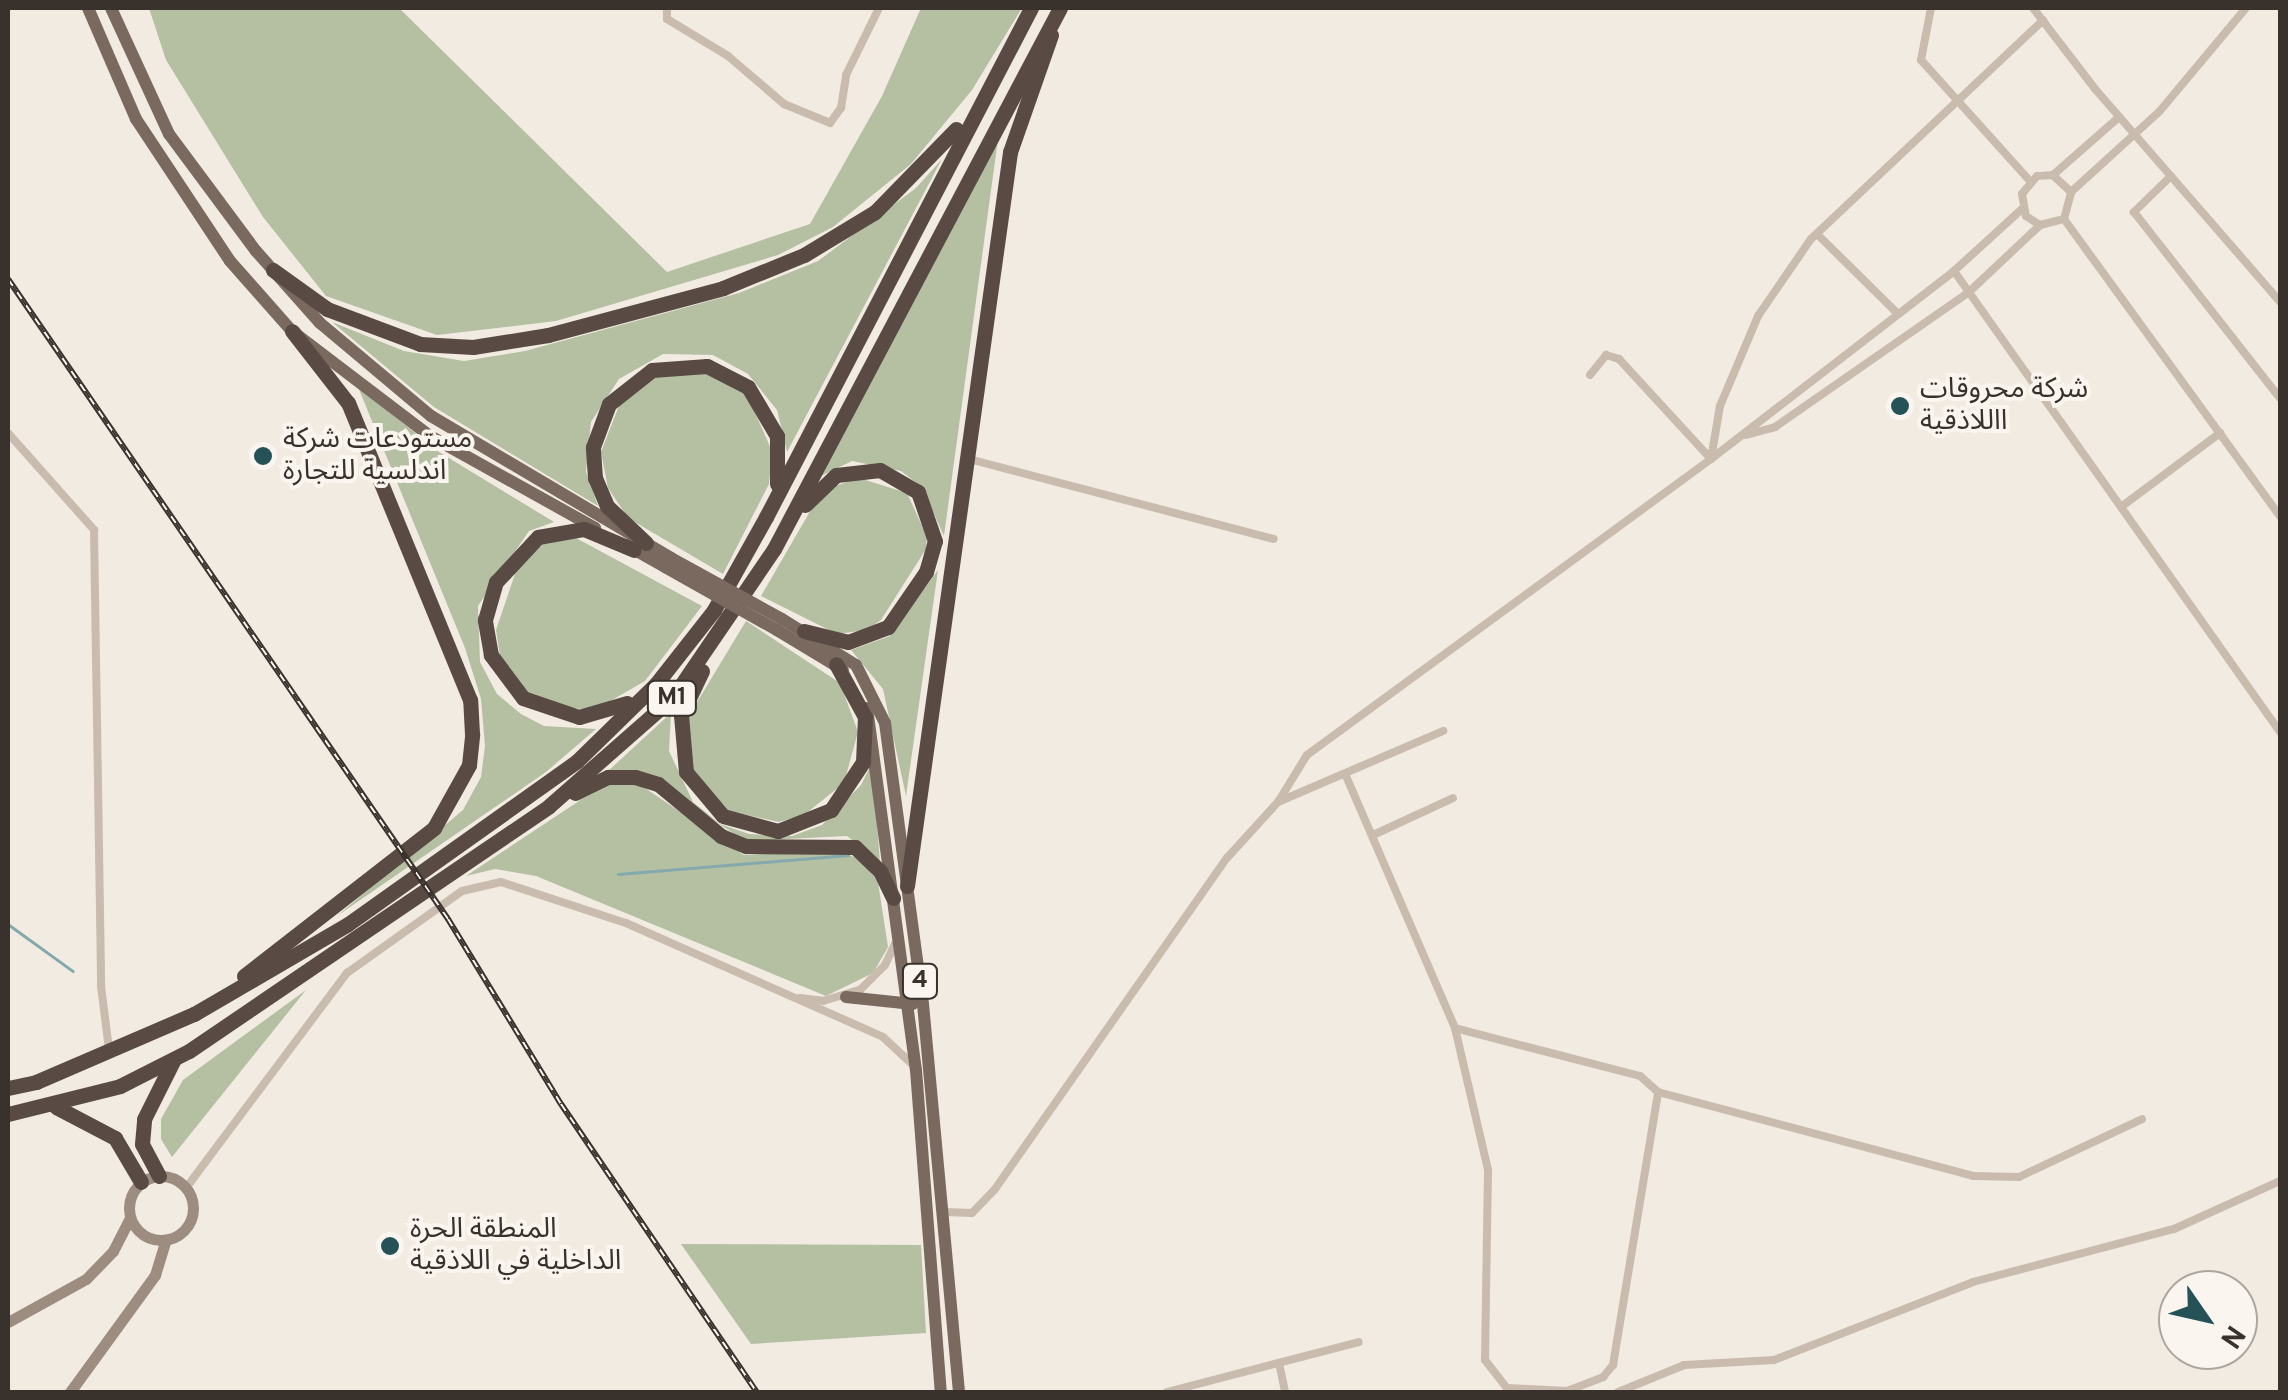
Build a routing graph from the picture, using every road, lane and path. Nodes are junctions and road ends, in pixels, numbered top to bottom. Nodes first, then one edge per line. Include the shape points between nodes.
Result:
1 (88, 8) edge
2 (111, 8) edge
3 (667, 8) edge
4 (879, 8) edge
5 (1031, 8) edge
6 (1061, 8) edge
7 (1931, 8) edge
8 (2033, 8) edge
9 (2246, 8) edge
10 (2043, 20) junction
11 (994, 72) junction
12 (1956, 102) junction
13 (2119, 117) junction
14 (2135, 135) junction
15 (2053, 175) junction
16 (2171, 176) junction
17 (2030, 181) junction
18 (2071, 192) junction
19 (2022, 209) junction
20 (2064, 219) junction
21 (2040, 225) junction
22 (1817, 234) junction
23 (272, 270) junction
24 (1954, 271) junction
25 (1968, 292) junction
26 (2280, 302) edge
27 (1898, 314) junction
28 (292, 330) junction
29 (1590, 375) dead end
30 (2280, 398) edge
31 (8, 432) edge
32 (2220, 433) junction
33 (1740, 437) junction
34 (965, 458) junction
35 (1711, 459) junction
36 (2122, 507) junction
37 (2280, 516) edge
38 (766, 517) junction
39 (1274, 539) dead end
40 (640, 547) junction
41 (774, 549) junction
42 (732, 618) junction
43 (780, 624) junction
44 (804, 631) junction
45 (836, 664) junction
46 (656, 684) junction
47 (1443, 731) dead end
48 (2280, 732) edge
49 (1346, 776) junction
50 (1453, 798) dead end
51 (1278, 802) junction
52 (548, 806) junction
53 (1373, 834) junction
54 (907, 886) junction
55 (892, 898) junction
56 (897, 932) junction
57 (222, 996) junction
58 (791, 996) junction
59 (846, 997) junction
60 (906, 1003) junction
61 (923, 1004) junction
62 (1456, 1028) junction
63 (110, 1053) junction
64 (173, 1060) junction
65 (916, 1070) junction
66 (8, 1088) edge
67 (1658, 1092) junction
68 (56, 1106) junction
69 (8, 1114) edge
70 (2142, 1119) dead end
71 (159, 1176) junction
72 (2280, 1181) edge
73 (142, 1182) junction
74 (186, 1188) junction
75 (944, 1212) junction
76 (130, 1217) junction
77 (166, 1240) junction
78 (8, 1322) edge
79 (1359, 1342) dead end
80 (1279, 1363) junction
81 (70, 1392) edge
82 (941, 1392) edge
83 (960, 1392) edge
84 (1167, 1392) edge
85 (1285, 1392) edge
86 (1618, 1392) edge

1 - 28 main road via 136,119 230,261
2 - 23 main road via 170,134
3 - 4 street via 668,19 728,56 784,104 830,123 838,117 846,75
5 - 11 highway, M1
6 - 34 highway via 1010,152
6 - 41 highway, M1
7 - 12 street via 1918,51
8 - 10 street
9 - 14 street
10 - 12 street
10 - 13 street
11 - 23 highway via 950,137 875,212 804,256 724,288 548,335 445,346 357,324
11 - 38 highway, M1
12 - 17 street
12 - 22 street
13 - 14 street
13 - 15 street
14 - 16 street
14 - 18 street
15 - 17 street
15 - 18 street
16 - 26 street
16 - 30 street via 2134,212
17 - 19 street
18 - 20 street
19 - 21 street
19 - 24 street
20 - 21 street
20 - 32 street
21 - 25 street
22 - 27 street
22 - 35 street via 1758,316 1720,406
23 - 40 main road via 376,374
24 - 25 street
24 - 27 street
25 - 33 street via 1774,427
25 - 36 street
27 - 33 street
28 - 40 main road via 430,436
28 - 57 highway via 348,403 470,700 469,765 434,828
29 - 35 street via 1606,355 1618,360
31 - 63 street via 94,530 101,986
32 - 36 street
32 - 37 street
33 - 35 street
34 - 39 street
34 - 54 highway
35 - 51 street via 1307,756
36 - 48 street
38 - 40 highway via 780,466 765,407 720,370 665,366 618,393 594,447 607,506
38 - 46 highway, M1 via 714,610
40 - 43 main road, bridge
40 - 46 highway via 584,529 538,537 496,582 486,602 487,638 511,687 558,715 616,712
41 - 42 highway, M1
41 - 44 highway via 818,488 847,472 891,473 910,484 929,510 935,530 930,562 896,619 848,642
42 - 45 highway via 686,701 679,744 692,786 735,823 763,830 806,824 851,788 866,732 860,703
42 - 52 highway, M1 via 673,697
43 - 44 main road, 4
43 - 45 main road, 4
44 - 54 main road, 4 via 856,665 875,693 892,759
45 - 55 main road, 4 via 857,687 873,726
46 - 57 highway, M1 via 534,794 348,924
47 - 49 street
49 - 51 street
49 - 53 street
50 - 53 street
51 - 75 street via 1227,858 995,1189 972,1213
52 - 55 highway via 608,778 635,777 658,784 721,836 746,846 855,847 880,871
52 - 64 highway, M1
53 - 62 street
54 - 61 main road, 4
55 - 56 main road, 4
56 - 59 street via 874,979
56 - 60 main road, 4
57 - 63 highway, M1
58 - 59 street
58 - 65 street via 883,1037
58 - 74 street via 522,884 462,890 346,973
59 - 60 main road
60 - 61 main road
60 - 65 main road, 4
61 - 75 main road, 4
62 - 67 street via 1640,1076
62 - 67 street via 1488,1170 1491,1236 1481,1336 1485,1360 1507,1388 1566,1391 1603,1377 1613,1366
63 - 66 highway, M1
64 - 68 highway, M1
64 - 71 highway via 144,1119 142,1144
65 - 82 main road, 4
67 - 70 street via 1973,1176 2019,1177
68 - 69 highway, M1
68 - 73 highway via 115,1138
71 - 73 street
71 - 74 street
72 - 86 street via 2174,1228 1974,1282 1774,1360 1684,1365
73 - 76 street via 130,1198
74 - 77 street via 192,1216
75 - 83 main road, 4
76 - 77 street via 140,1232
76 - 78 street via 114,1251 86,1279
77 - 81 street via 155,1275
79 - 80 street
80 - 84 street
80 - 85 street

